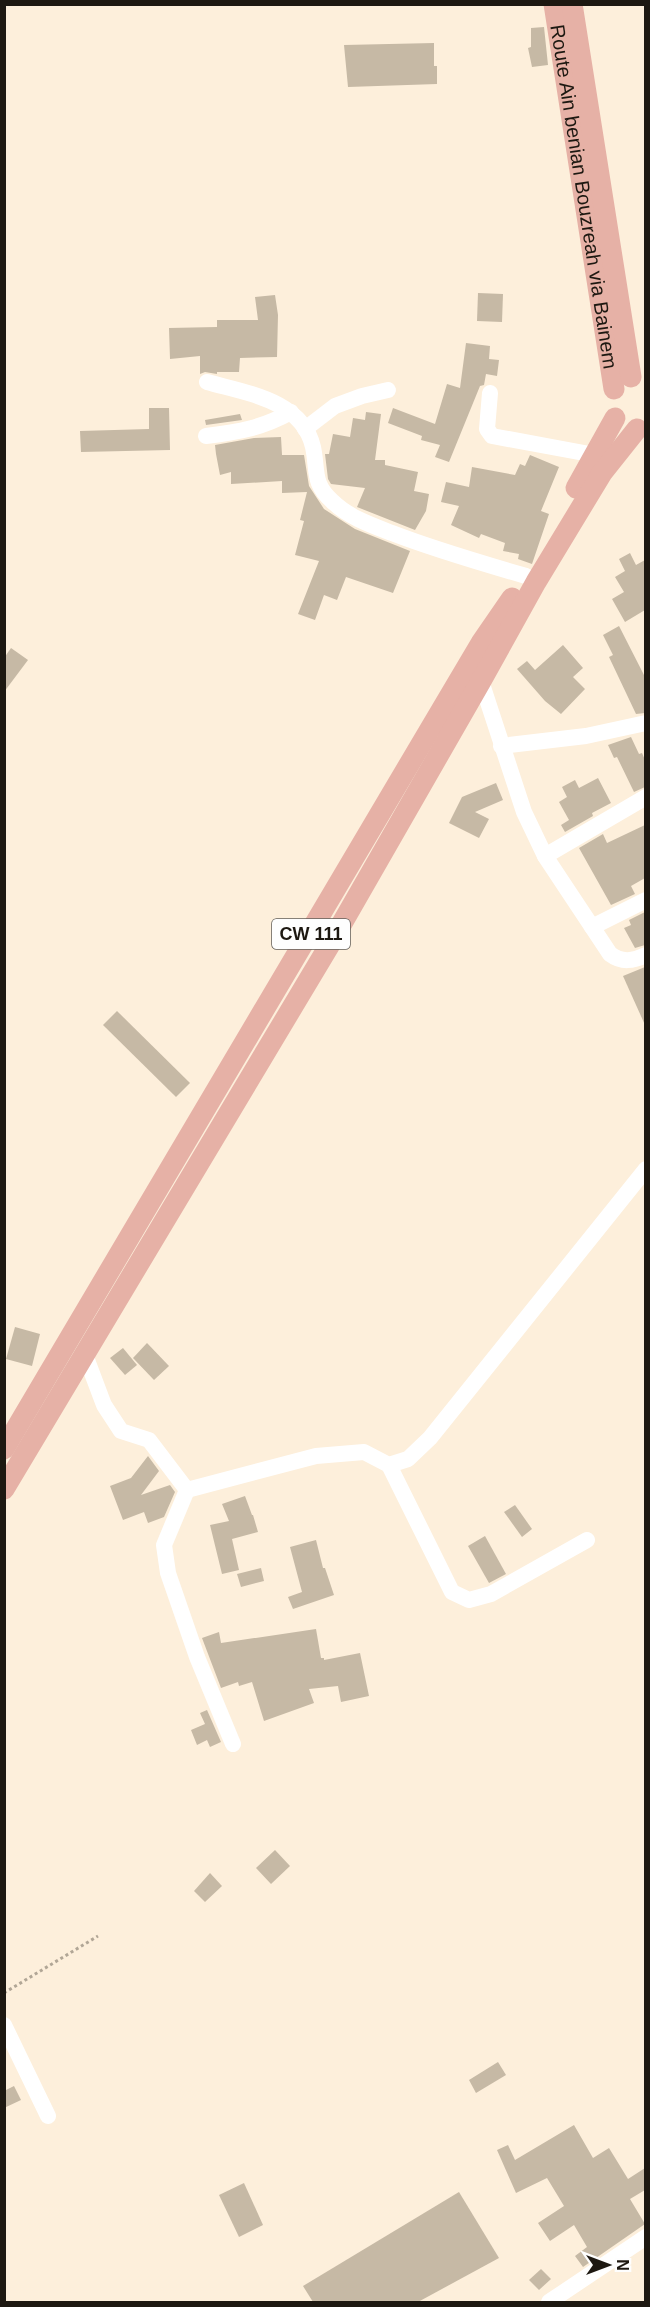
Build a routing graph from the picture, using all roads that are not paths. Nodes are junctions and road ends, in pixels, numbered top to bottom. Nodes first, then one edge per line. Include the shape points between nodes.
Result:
1 (554, 4) edge
2 (572, 4) edge
3 (634, 376) edge
4 (207, 382) dead end
5 (388, 390) dead end
6 (490, 393) dead end
7 (291, 412) junction
8 (615, 418) junction
9 (641, 428) edge
10 (306, 429) junction
11 (206, 436) dead end
12 (595, 455) junction
13 (526, 576) junction
14 (481, 681) junction
15 (645, 723) edge
16 (501, 746) junction
17 (645, 797) edge
18 (545, 856) junction
19 (645, 900) edge
20 (592, 927) junction
21 (645, 955) edge
22 (645, 1169) edge
23 (84, 1352) junction
24 (4, 1449) edge
25 (389, 1465) junction
26 (4, 1489) edge
27 (187, 1490) junction
28 (587, 1540) dead end
29 (233, 1744) dead end
30 (4, 2025) edge
31 (48, 2116) dead end
32 (645, 2237) edge
33 (549, 2302) edge

1 - 3 main road, Route Ain benian Bouzreah via Bainem
2 - 3 main road, Route Ain benian Bouzreah via Bainem
3 - 8 main road via 610,399
4 - 7 street via 271,400
5 - 10 street via 334,406
6 - 12 street via 487,429 492,436
7 - 10 street
7 - 11 street via 248,430
8 - 9 main road via 628,428
8 - 12 main road, CW 111
9 - 14 main road, CW 111 via 602,473
10 - 13 street via 318,483 332,501 350,514 439,551
12 - 13 main road, CW 111
13 - 24 main road, CW 111 via 481,643
14 - 16 street
14 - 23 main road, CW 111 via 329,946
15 - 16 street via 586,736
16 - 18 street via 524,812
17 - 18 street
18 - 20 street
19 - 20 street
20 - 21 street via 615,958 633,960
22 - 25 street via 430,1438 408,1459
23 - 26 main road, CW 111
23 - 27 street via 104,1405 121,1431 150,1440
25 - 27 street via 364,1452 316,1456
25 - 28 street via 452,1592 469,1600 491,1594
27 - 29 street via 164,1545 168,1573 196,1657
30 - 31 street
32 - 33 street

